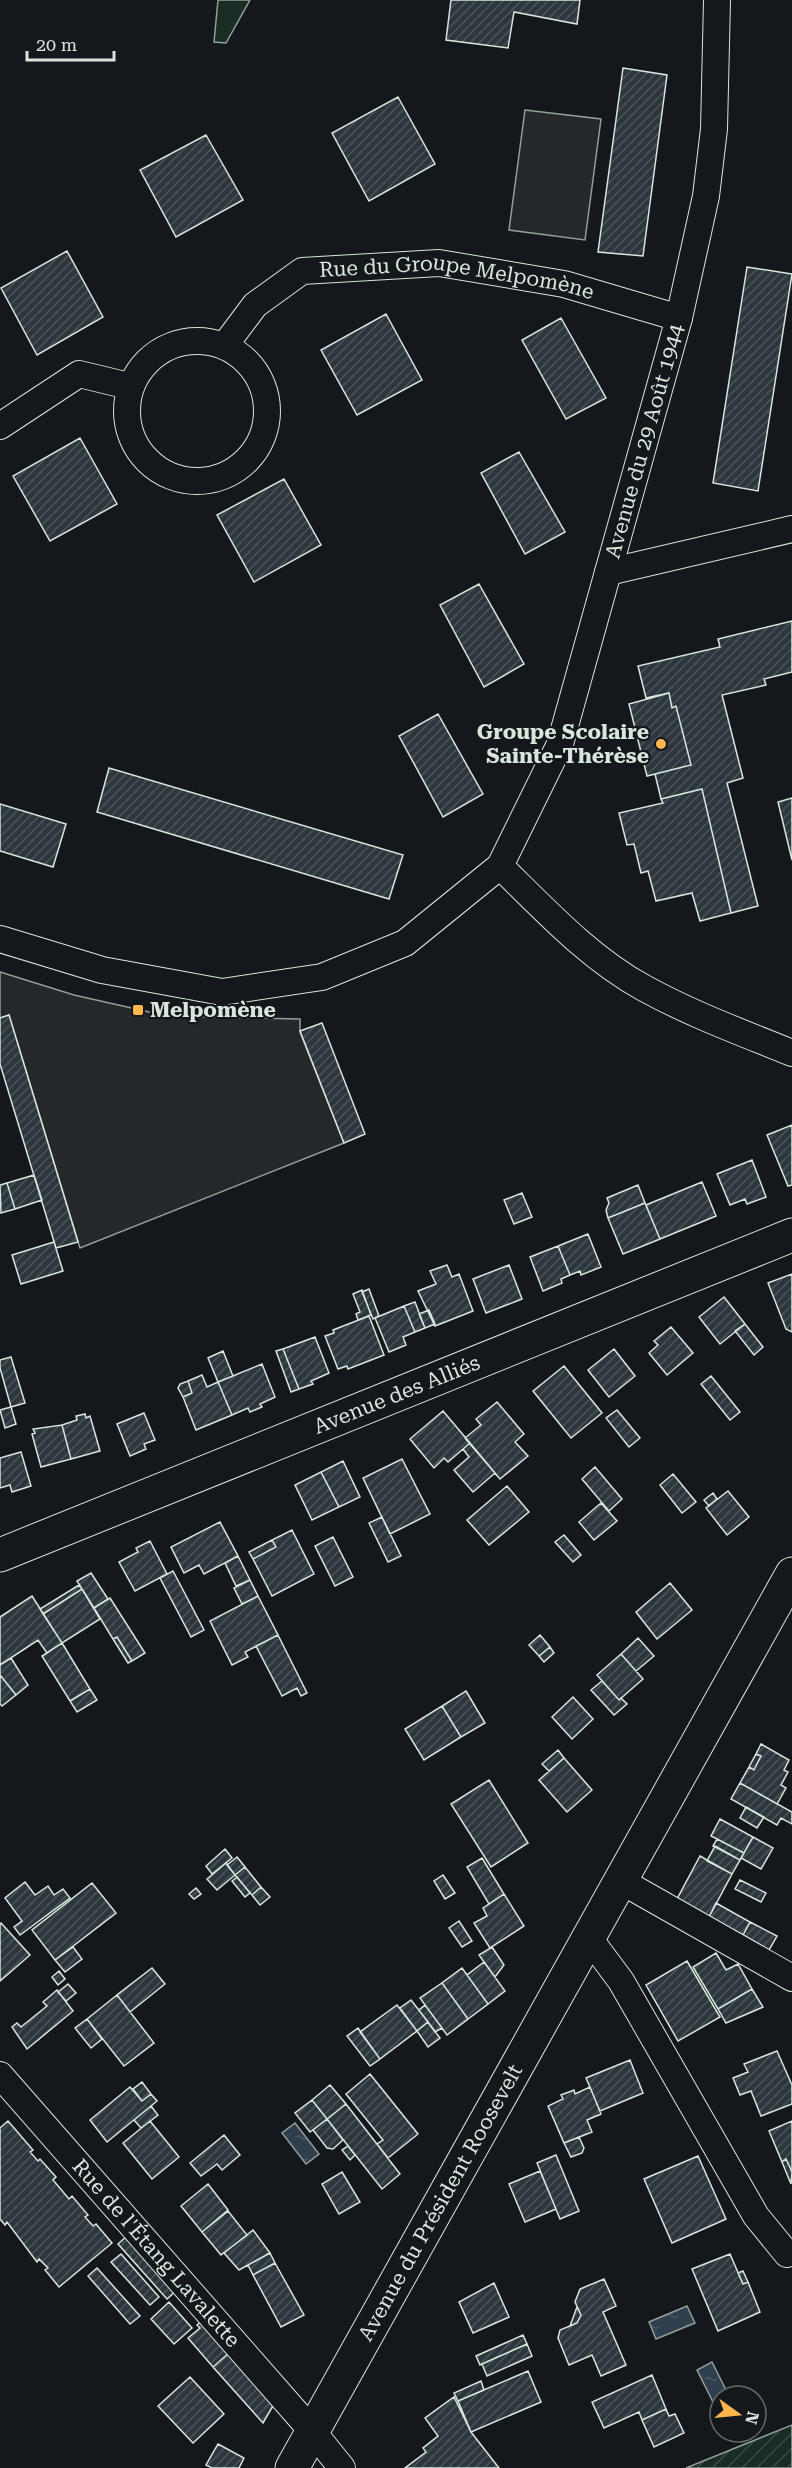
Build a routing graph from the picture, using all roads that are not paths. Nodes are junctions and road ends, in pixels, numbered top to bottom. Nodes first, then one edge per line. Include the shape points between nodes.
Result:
1 (717, 0) edge
2 (679, 318) junction
3 (225, 345) junction
4 (129, 386) junction
5 (0, 426) edge
6 (792, 529) edge
7 (608, 572) junction
8 (500, 866) junction
9 (0, 939) edge
10 (792, 1053) edge
11 (792, 1235) edge
12 (0, 1555) edge
13 (792, 1574) edge
14 (621, 1881) junction
15 (589, 1938) junction
16 (792, 1978) edge
17 (0, 2075) edge
18 (787, 2254) dead end
19 (313, 2432) junction
20 (292, 2468) edge
21 (342, 2468) edge

1 - 2 street, Avenue du 29 Août 1944 via 714,129 706,196
2 - 3 street, Rue du Groupe Melpomène via 564,284 439,263 302,271 255,305
2 - 7 street, Avenue du 29 Août 1944
3 - 4 street via 187,340 152,355
3 - 4 street via 257,372 269,411 257,451 225,478 184,482 147,464 127,428
4 - 5 street via 79,374
6 - 7 street
7 - 8 street, Avenue du 29 Août 1944 via 560,744
8 - 9 street via 405,943 322,977 222,992 102,970
8 - 10 street via 577,941 643,988
11 - 12 main road, Avenue des Alliés
13 - 14 main road, Avenue du Président Roosevelt
14 - 15 main road, Avenue du Président Roosevelt
14 - 16 street
15 - 18 street via 621,1981 756,2216
15 - 19 main road, Avenue du Président Roosevelt
17 - 19 street, Rue de l'Étang Lavalette
19 - 20 main road, Avenue du Président Roosevelt
19 - 21 street, Rue de l'Étang Lavalette

